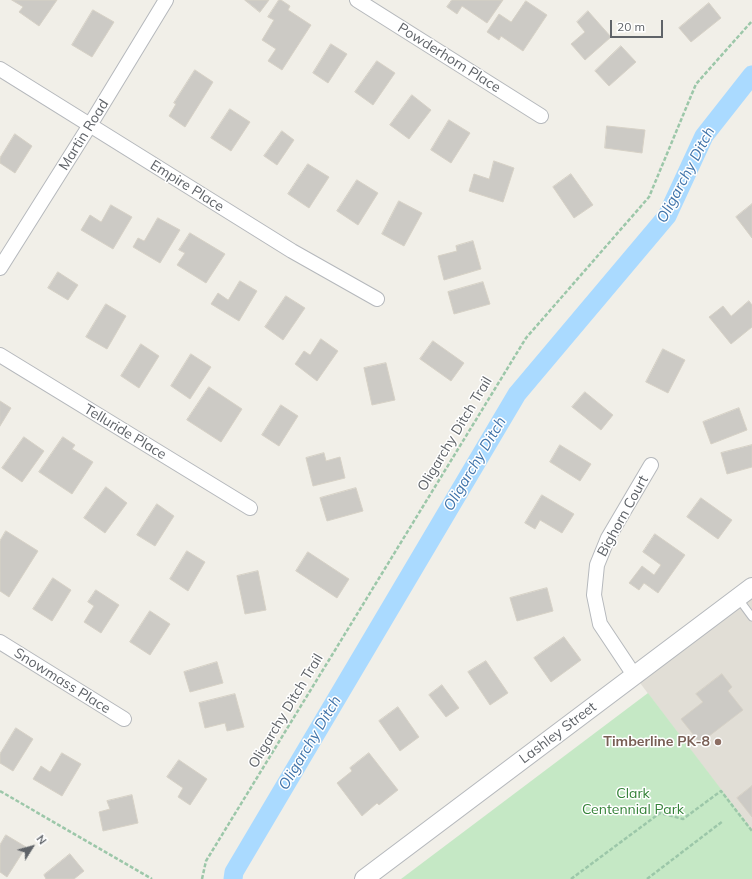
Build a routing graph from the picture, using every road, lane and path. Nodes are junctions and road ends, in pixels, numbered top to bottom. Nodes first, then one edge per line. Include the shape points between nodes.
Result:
1 (166, 0) edge
2 (357, 0) edge
3 (752, 21) edge
4 (0, 69) edge
5 (541, 116) dead end
6 (90, 125) junction
7 (0, 268) edge
8 (377, 299) dead end
9 (0, 356) edge
10 (651, 466) dead end
11 (250, 508) dead end
12 (752, 587) edge
13 (738, 598) junction
14 (752, 617) edge
15 (0, 642) edge
16 (634, 675) junction
17 (124, 719) dead end
18 (0, 791) edge
19 (723, 821) dead end
20 (752, 831) edge
21 (152, 879) edge
22 (202, 879) edge
23 (364, 879) edge
24 (571, 879) edge
25 (647, 879) edge

1 - 6 street, Martin Road
2 - 5 street, Powderhorn Place
3 - 22 path, Oligarchy Ditch Trail via 696,84 649,197 526,338 206,861
4 - 6 street, Empire Place
6 - 7 street, Martin Road
6 - 8 street, Empire Place via 292,250
9 - 11 street, Telluride Place
10 - 16 street, Bighorn Court via 608,538 597,566 594,595 600,624
12 - 13 street, Lashley Street
13 - 14 lane
13 - 16 street, Lashley Street
15 - 17 street, Snowmass Place
16 - 23 street, Lashley Street
18 - 21 path
19 - 25 path
20 - 24 path via 721,791 682,819 660,813

